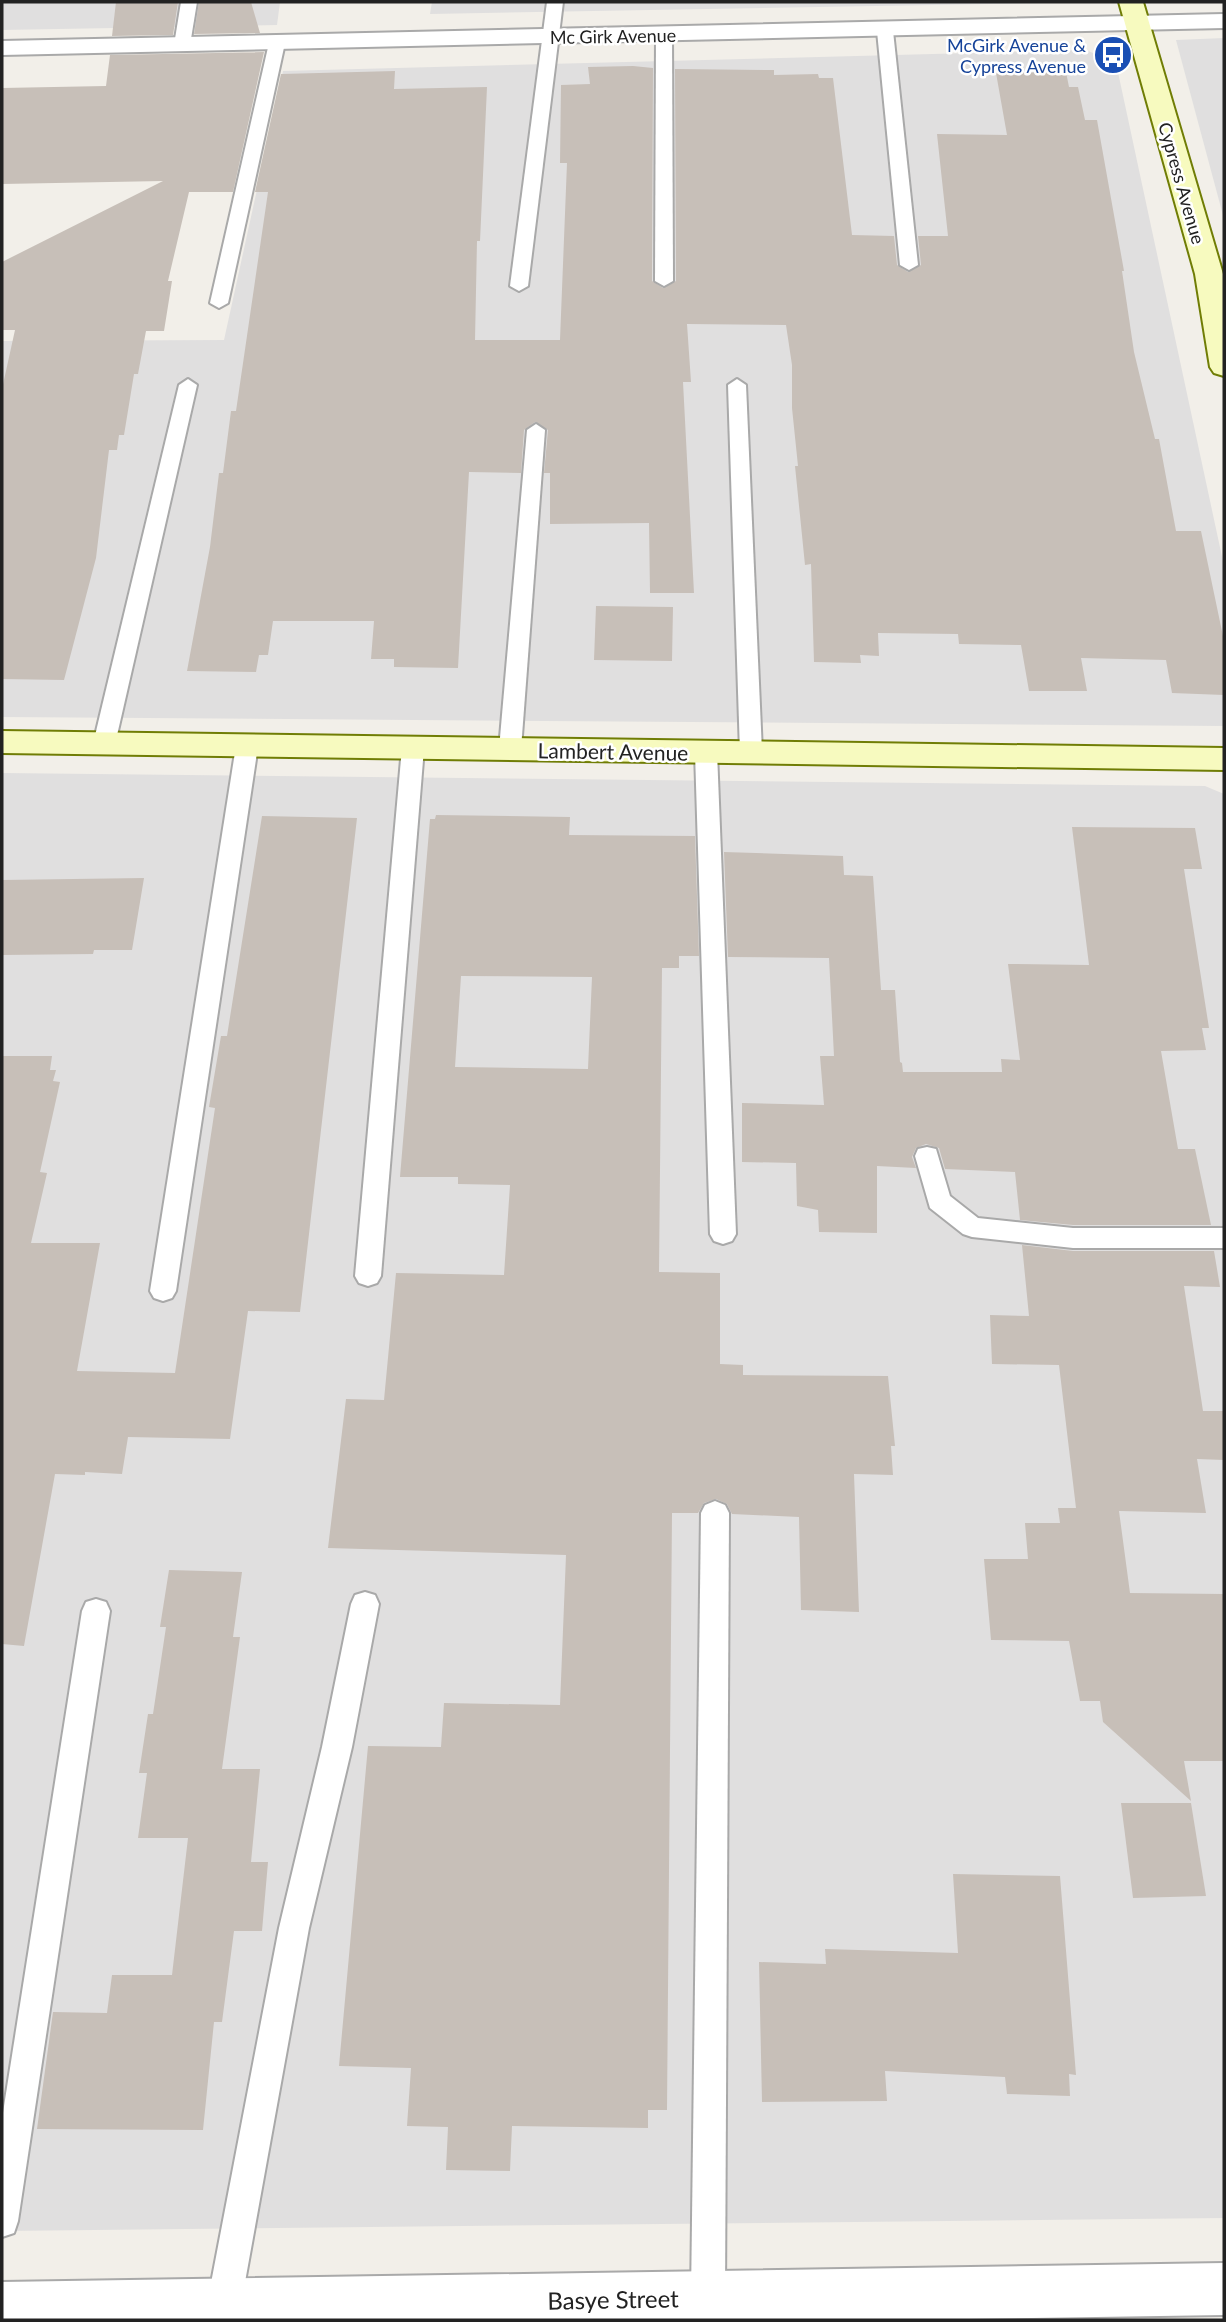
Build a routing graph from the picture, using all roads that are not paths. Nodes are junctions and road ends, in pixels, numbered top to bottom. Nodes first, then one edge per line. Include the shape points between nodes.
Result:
1 (190, 2) edge
2 (555, 2) edge
3 (1133, 12) edge
4 (1224, 21) edge
5 (885, 31) junction
6 (664, 35) junction
7 (549, 38) junction
8 (277, 43) junction
9 (182, 45) junction
10 (2, 48) edge
11 (909, 265) dead end
12 (1216, 274) edge
13 (664, 281) dead end
14 (519, 286) dead end
15 (219, 303) dead end
16 (1224, 365) edge
17 (188, 385) dead end
18 (737, 385) dead end
19 (536, 430) dead end
20 (2, 742) edge
21 (104, 744) junction
22 (247, 746) junction
23 (413, 748) junction
24 (510, 749) junction
25 (706, 752) junction
26 (751, 752) junction
27 (1224, 759) edge
28 (927, 1156) dead end
29 (723, 1234) dead end
30 (1224, 1238) edge
31 (368, 1276) dead end
32 (163, 1291) dead end
33 (715, 1513) dead end
34 (365, 1604) dead end
35 (96, 1611) dead end
36 (2, 2221) edge
37 (1224, 2289) edge
38 (708, 2298) junction
39 (224, 2304) junction
40 (2, 2308) edge

1 - 9 lane
2 - 7 lane
3 - 4 street, Mc Girk Avenue
3 - 5 street, Mc Girk Avenue
3 - 12 street, Cypress Avenue
5 - 6 street, Mc Girk Avenue
5 - 11 lane
6 - 7 street, Mc Girk Avenue
6 - 13 lane
7 - 8 street, Mc Girk Avenue
7 - 14 lane
8 - 9 street, Mc Girk Avenue
8 - 15 lane
9 - 10 street, Mc Girk Avenue
12 - 16 street, Cypress Avenue
17 - 21 lane
18 - 26 lane
19 - 24 lane
20 - 21 street, Lambert Avenue
21 - 22 street, Lambert Avenue
22 - 23 street, Lambert Avenue
22 - 32 lane
23 - 24 street, Lambert Avenue
23 - 31 lane
24 - 25 street, Lambert Avenue
25 - 26 street, Lambert Avenue
25 - 29 lane
26 - 27 street, Lambert Avenue
28 - 30 lane via 939,1201 972,1227 1073,1238
33 - 38 lane
34 - 39 lane via 294,1928
35 - 36 lane
37 - 38 street, Basye Street
38 - 39 street, Basye Street
39 - 40 street, Basye Street

